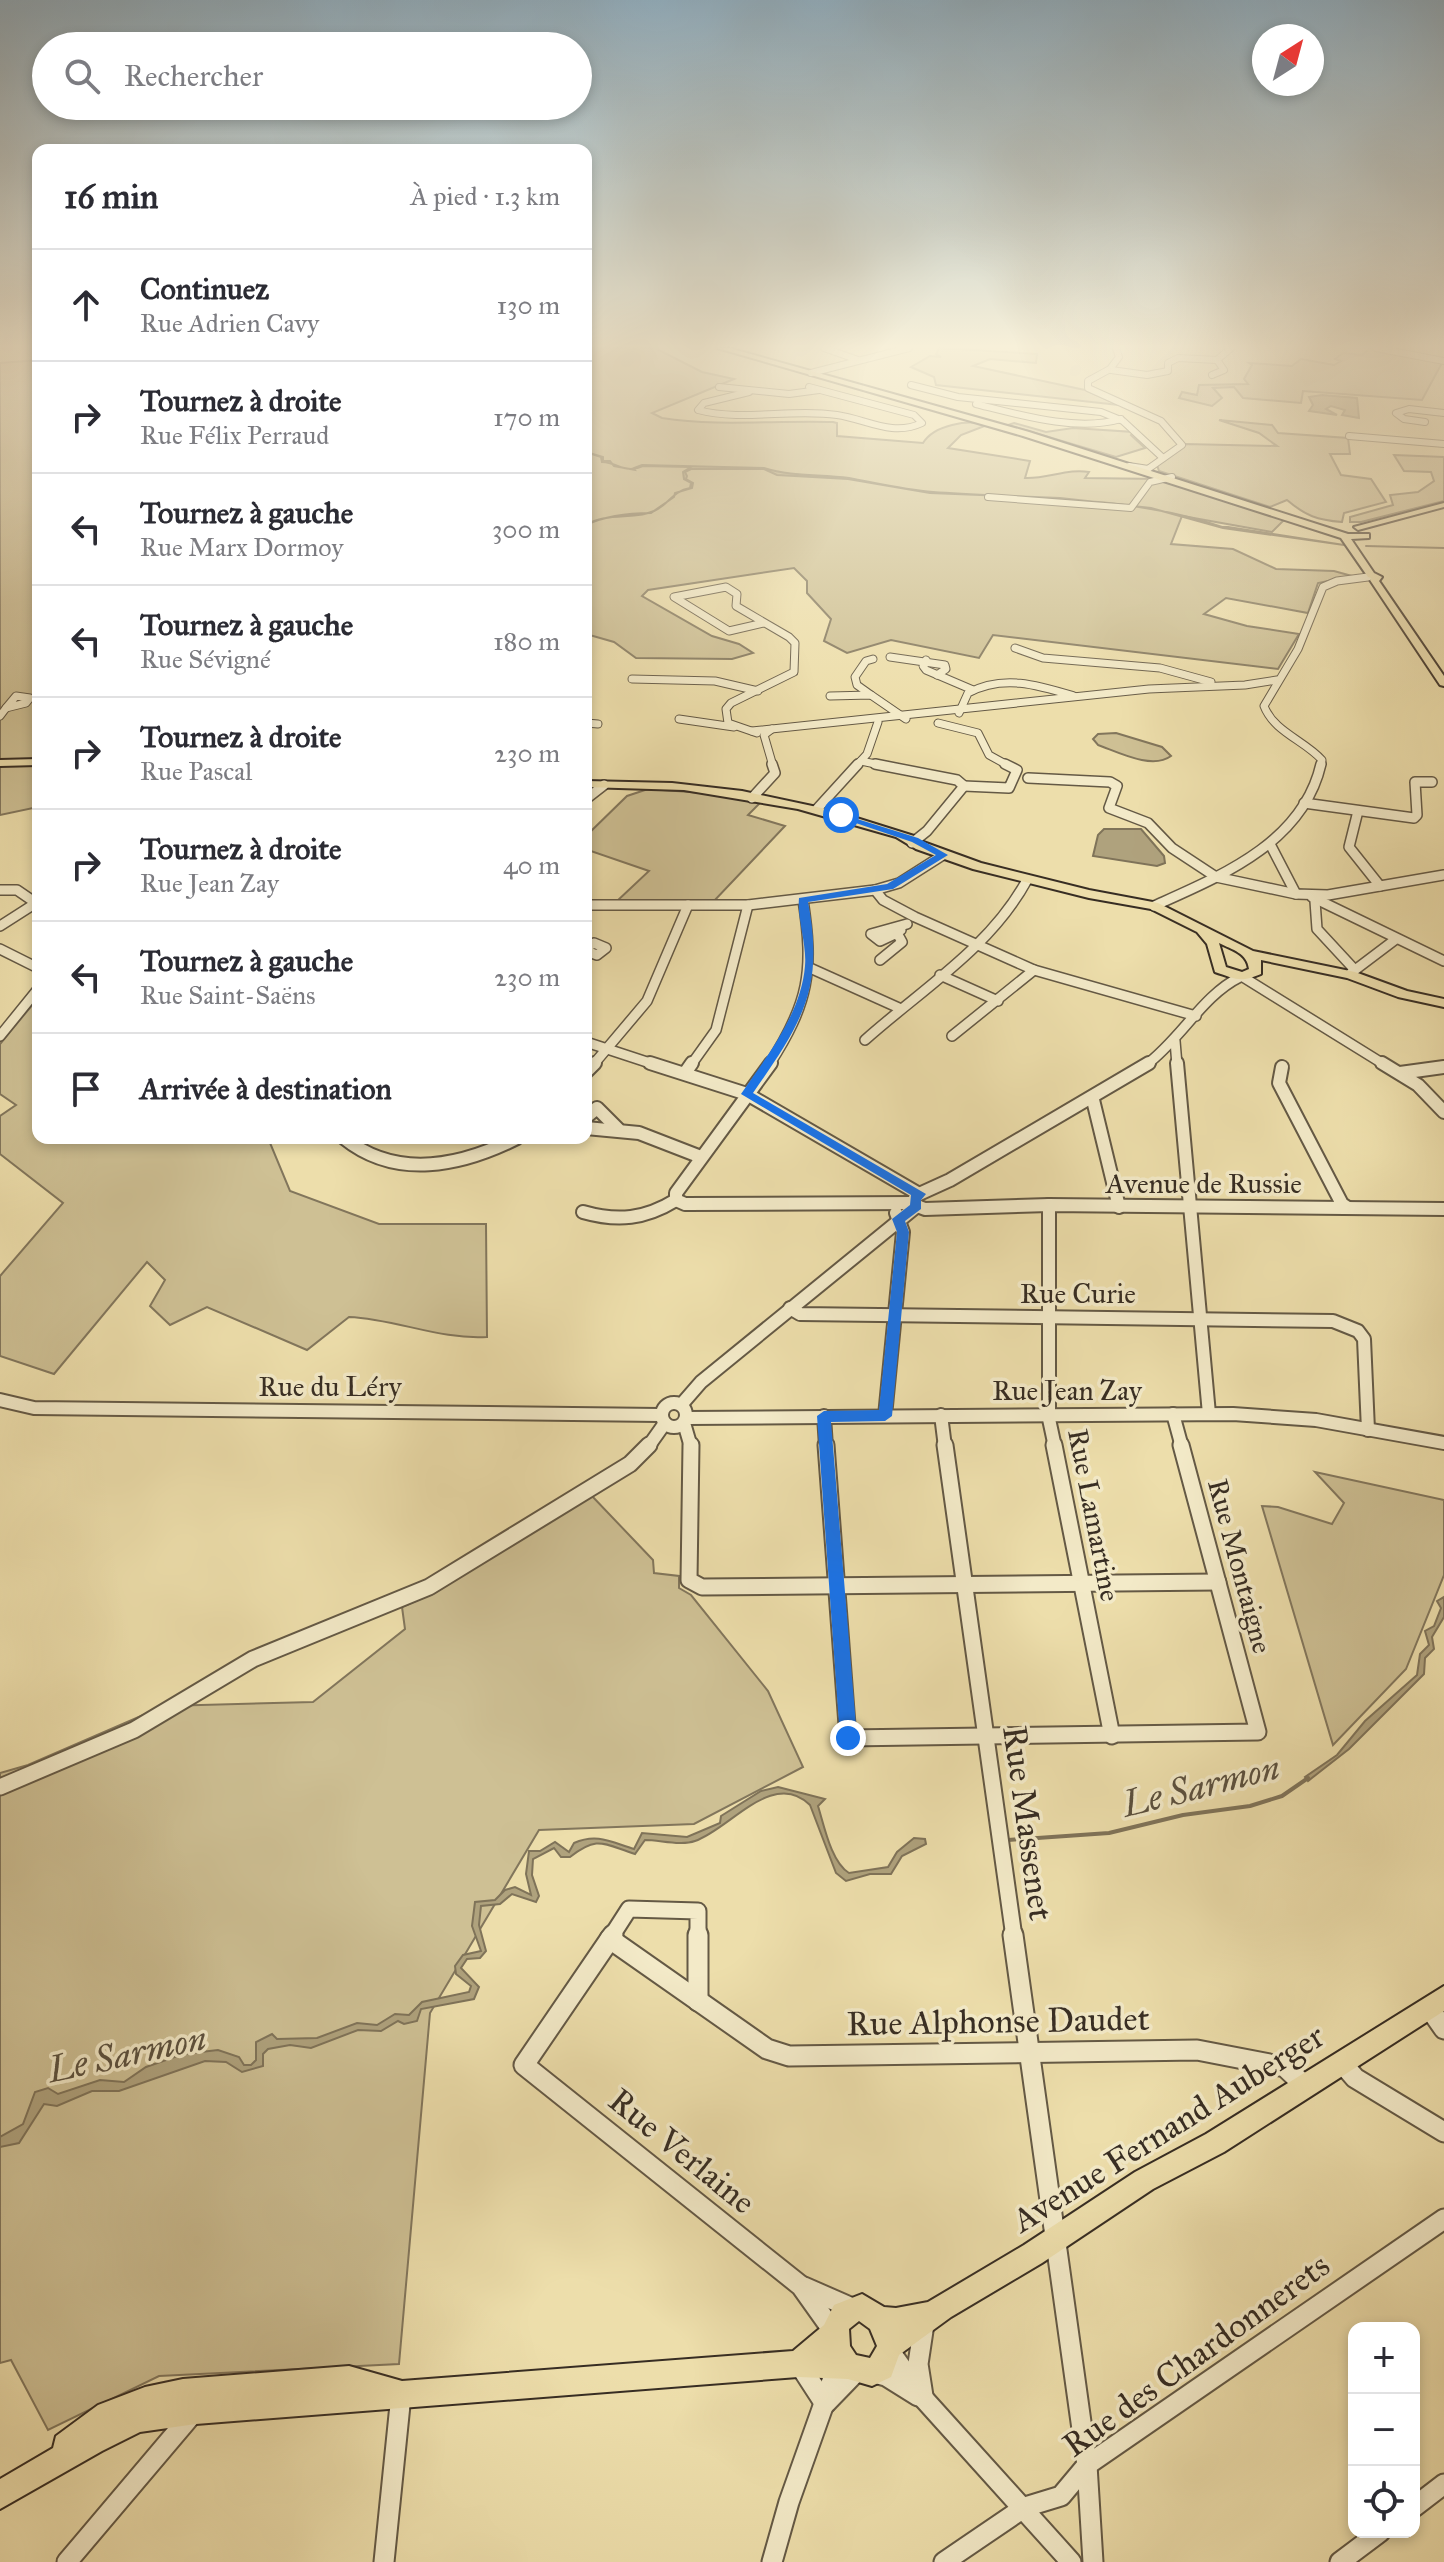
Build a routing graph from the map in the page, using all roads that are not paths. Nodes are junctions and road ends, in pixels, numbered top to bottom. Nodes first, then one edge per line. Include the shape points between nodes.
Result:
1 (1147, 468) edge
2 (1170, 478) junction
3 (988, 497) dead end
4 (1444, 506) edge
5 (1358, 527) junction
6 (1340, 532) junction
7 (1368, 534) junction
8 (1362, 560) junction
9 (1371, 577) junction
10 (764, 623) junction
11 (1015, 648) dead end
12 (890, 657) dead end
13 (873, 659) dead end
14 (1228, 674) dead end
15 (632, 679) dead end
16 (1203, 683) junction
17 (1274, 683) junction
18 (1444, 683) edge
19 (1241, 686) junction
20 (973, 690) junction
21 (758, 691) junction
22 (871, 695) junction
23 (1104, 695) junction
24 (830, 696) dead end
25 (1081, 698) junction
26 (1020, 705) junction
27 (6, 708) dead end
28 (959, 713) junction
29 (0, 716) edge
30 (679, 719) dead end
31 (906, 719) junction
32 (878, 722) junction
33 (938, 723) dead end
34 (592, 724) edge
35 (598, 724) dead end
36 (734, 727) junction
37 (768, 732) junction
38 (861, 761) junction
39 (32, 762) edge
40 (0, 763) edge
41 (1028, 778) dead end
42 (1432, 782) dead end
43 (592, 784) edge
44 (604, 785) junction
45 (964, 786) junction
46 (592, 794) edge
47 (752, 798) junction
48 (1304, 803) junction
49 (817, 809) junction
50 (1358, 811) junction
51 (913, 842) junction
52 (1270, 844) junction
53 (943, 855) junction
54 (1216, 877) junction
55 (1442, 878) edge
56 (1027, 880) junction
57 (1380, 886) junction
58 (0, 890) edge
59 (875, 890) junction
60 (1296, 894) junction
61 (32, 898) edge
62 (1314, 899) junction
63 (803, 900) junction
64 (592, 905) edge
65 (688, 905) junction
66 (748, 905) junction
67 (32, 906) edge
68 (1154, 906) junction
69 (911, 921) junction
70 (0, 926) edge
71 (1202, 930) junction
72 (897, 933) junction
73 (1396, 939) junction
74 (977, 945) junction
75 (0, 948) edge
76 (1245, 952) junction
77 (1216, 955) junction
78 (880, 960) dead end
79 (1444, 961) edge
80 (32, 962) edge
81 (810, 968) junction
82 (1220, 969) junction
83 (1034, 970) junction
84 (1352, 972) junction
85 (940, 975) junction
86 (1241, 977) junction
87 (1218, 989) junction
88 (32, 996) edge
89 (998, 1001) junction
90 (1444, 1003) edge
91 (899, 1008) junction
92 (1196, 1016) junction
93 (0, 1036) edge
94 (952, 1036) dead end
95 (865, 1040) dead end
96 (1175, 1041) junction
97 (592, 1043) edge
98 (609, 1047) junction
99 (592, 1065) edge
100 (1282, 1067) dead end
101 (1444, 1067) edge
102 (685, 1073) junction
103 (1400, 1073) junction
104 (747, 1094) junction
105 (1093, 1100) junction
106 (592, 1112) edge
107 (1444, 1112) edge
108 (592, 1128) edge
109 (618, 1129) junction
110 (352, 1144) edge
111 (502, 1144) edge
112 (701, 1157) junction
113 (927, 1199) junction
114 (676, 1200) junction
115 (873, 1204) junction
116 (1049, 1205) junction
117 (1119, 1207) junction
118 (1192, 1207) junction
119 (1348, 1208) junction
120 (1444, 1209) edge
121 (583, 1212) dead end
122 (898, 1219) junction
123 (790, 1308) junction
124 (895, 1315) junction
125 (1049, 1316) junction
126 (1203, 1317) junction
127 (0, 1400) edge
128 (681, 1405) junction
129 (1049, 1414) junction
130 (1173, 1414) junction
131 (1209, 1414) junction
132 (941, 1415) junction
133 (824, 1416) junction
134 (885, 1416) junction
135 (663, 1419) junction
136 (686, 1420) junction
137 (1368, 1430) junction
138 (1444, 1443) edge
139 (1218, 1582) junction
140 (1082, 1583) junction
141 (965, 1584) junction
142 (835, 1585) junction
143 (1112, 1736) junction
144 (987, 1737) junction
145 (0, 1787) edge
146 (610, 1939) junction
147 (698, 2001) junction
148 (1437, 2004) edge
149 (1444, 2029) edge
150 (1028, 2052) junction
151 (1342, 2063) junction
152 (1305, 2086) junction
153 (1444, 2132) edge
154 (1444, 2219) edge
155 (1056, 2239) junction
156 (801, 2286) junction
157 (852, 2308) junction
158 (928, 2314) junction
159 (879, 2320) junction
160 (889, 2348) junction
161 (848, 2361) junction
162 (798, 2364) junction
163 (294, 2384) junction
164 (401, 2392) junction
165 (924, 2399) junction
166 (825, 2404) junction
167 (196, 2410) junction
168 (1087, 2465) junction
169 (1444, 2484) edge
170 (0, 2494) edge
171 (1420, 2502) edge
172 (1025, 2507) junction
173 (1372, 2538) edge
174 (67, 2562) edge
175 (384, 2562) edge
176 (772, 2562) edge
177 (944, 2562) edge
178 (1071, 2562) edge
179 (1093, 2562) edge
180 (1340, 2562) edge

1 - 2 main road
2 - 3 street via 1150,482 1134,506
2 - 6 main road
4 - 5 main road
4 - 7 main road
5 - 6 main road
5 - 7 main road
6 - 7 main road
6 - 8 main road
7 - 8 main road
8 - 9 main road
9 - 17 street via 1323,587 1287,669
9 - 18 main road
10 - 10 street via 736,606 737,594 726,587 674,597 729,631
10 - 21 street via 793,639 797,667
11 - 16 street via 1043,658 1144,666
12 - 20 street via 926,660 924,668
13 - 22 street via 855,677
14 - 19 street
15 - 21 street via 731,682
16 - 19 street
16 - 23 street
17 - 19 street
17 - 48 street via 1265,712 1322,760 1315,790
20 - 25 street via 1016,682
20 - 28 street via 962,700
21 - 36 street via 726,709
22 - 24 street
22 - 31 street
23 - 25 street
23 - 26 street
25 - 26 street
26 - 28 street
27 - 29 street
28 - 31 street
30 - 36 street
31 - 32 street
32 - 37 street
32 - 38 street
33 - 45 street via 978,733 989,755 1017,770 1009,788
34 - 35 street
36 - 37 street
37 - 47 street via 775,773
38 - 45 street via 957,780
38 - 49 street
39 - 40 main road
41 - 54 street via 1110,782 1117,792 1109,808 1148,823 1172,848
42 - 50 street via 1415,782 1415,818
43 - 44 main road
44 - 46 street
44 - 47 main road via 683,787
45 - 51 street
47 - 49 main road
48 - 50 street
48 - 52 street
49 - 51 main road
50 - 57 street via 1348,845
51 - 53 main road
52 - 54 street
52 - 60 street
53 - 56 main road
53 - 59 street via 899,883
54 - 60 street
54 - 68 street
55 - 57 street
56 - 68 main road
56 - 74 street via 1017,900
57 - 62 street
58 - 61 street
59 - 63 street
59 - 69 street
60 - 62 street
62 - 73 street
62 - 84 street via 1317,929
63 - 66 street
63 - 81 street
64 - 65 street
65 - 66 street
65 - 98 street via 647,1001
66 - 102 street via 716,1030
67 - 70 street
68 - 71 main road
69 - 72 street
69 - 72 street via 871,934 881,941
69 - 74 street
71 - 76 main road
71 - 77 main road
72 - 78 street via 902,942
73 - 79 street
73 - 84 street
74 - 83 street
74 - 85 street
75 - 80 street
76 - 77 main road via 1227,948
76 - 84 main road
76 - 86 main road via 1256,971
77 - 82 main road
81 - 91 street
81 - 104 street via 795,1020
82 - 86 main road
82 - 87 street
83 - 89 street
83 - 92 street
84 - 90 main road via 1395,992
85 - 89 street
85 - 91 street
86 - 87 street
86 - 103 street
87 - 92 street
88 - 93 street
89 - 94 street
91 - 95 street
92 - 96 street
96 - 105 street
96 - 118 street
97 - 98 street
98 - 99 street
98 - 102 street
100 - 119 street via 1279,1083
101 - 103 street
102 - 104 street
103 - 107 street
104 - 112 street
104 - 113 street
105 - 113 street via 1002,1147
105 - 117 street
106 - 109 street via 597,1108
108 - 109 street
109 - 112 street
110 - 111 street via 366,1154 406,1165 466,1158
112 - 114 street
113 - 115 street, Avenue de Russie
113 - 116 street, Avenue de Russie via 963,1205
113 - 122 street
114 - 115 street, Avenue de Russie
114 - 121 street via 652,1215 625,1221
115 - 122 street via 891,1210
116 - 117 street, Avenue de Russie
116 - 125 street, Rue Lamartine
117 - 118 street, Avenue de Russie
118 - 119 street, Avenue de Russie
118 - 126 street
119 - 120 street, Avenue de Russie
122 - 123 street
122 - 124 street via 903,1232
123 - 124 street, Rue Curie via 800,1314
123 - 128 street
124 - 125 street, Rue Curie
124 - 134 street
125 - 126 street, Rue Curie
125 - 129 street, Rue Lamartine
126 - 131 street
126 - 137 street, Rue Curie via 1333,1321 1358,1331
127 - 135 street, Rue du Léry via 34,1408
128 - 135 street via 668,1405
128 - 136 street via 688,1412
129 - 130 street, Rue Jean Zay
129 - 132 street, Rue Jean Zay
129 - 140 street, Rue Lamartine
130 - 131 street, Rue Jean Zay
130 - 139 street, Rue Montaigne
131 - 137 street, Rue Jean Zay via 1269,1416
132 - 134 street, Rue Jean Zay
132 - 141 street, Rue Massenet
133 - 134 street, Rue Jean Zay
133 - 136 street, Rue Jean Zay
133 - 142 street
135 - 136 street via 673,1426
135 - 145 street via 630,1464 429,1587 253,1659 134,1730
136 - 142 street via 691,1438 689,1580 702,1587
137 - 138 street, Rue Jean Zay
139 - 140 street
139 - 143 street, Rue Montaigne via 1258,1732
140 - 141 street
140 - 143 street, Rue Lamartine
141 - 142 street
141 - 144 street, Rue Massenet
142 - 144 street via 848,1738
143 - 144 street
144 - 150 street, Rue Massenet
146 - 147 street, Rue Alphonse Daudet
146 - 147 street via 629,1909 698,1911
146 - 156 street, Rue Verlaine via 524,2065
147 - 150 street, Rue Alphonse Daudet via 767,2049 789,2056
148 - 149 street
148 - 151 main road, Avenue Fernand Auberger
150 - 152 street, Rue Alphonse Daudet via 1197,2050 1285,2067
150 - 155 street, Rue Massenet
151 - 152 main road, Avenue Fernand Auberger
151 - 153 street via 1355,2078
152 - 155 main road, Avenue Fernand Auberger via 1215,2143 1177,2159
154 - 168 street, Rue des Chardonnerets
155 - 158 main road, Avenue Fernand Auberger
155 - 168 street, Rue Massenet
156 - 157 street, Rue Verlaine
156 - 161 street, Rue Verlaine
157 - 159 main road via 862,2307
157 - 161 main road via 843,2313
158 - 159 main road, Avenue Fernand Auberger
158 - 160 main road, Avenue Fernand Auberger
158 - 165 street via 918,2364
159 - 160 main road
160 - 161 main road, Avenue Fernand Auberger via 881,2367
160 - 165 street
161 - 162 main road
161 - 165 street
161 - 166 street
162 - 164 main road
162 - 166 street
163 - 164 main road via 349,2380
163 - 167 street
163 - 170 main road via 183,2393 108,2415
164 - 167 main road
164 - 175 street
165 - 172 street
166 - 176 street
167 - 170 main road via 138,2419
167 - 174 street
168 - 172 street, Rue des Chardonnerets via 1061,2496
168 - 179 street, Rue Massenet
169 - 171 street
172 - 177 street, Rue des Chardonnerets
172 - 178 street
173 - 180 street

